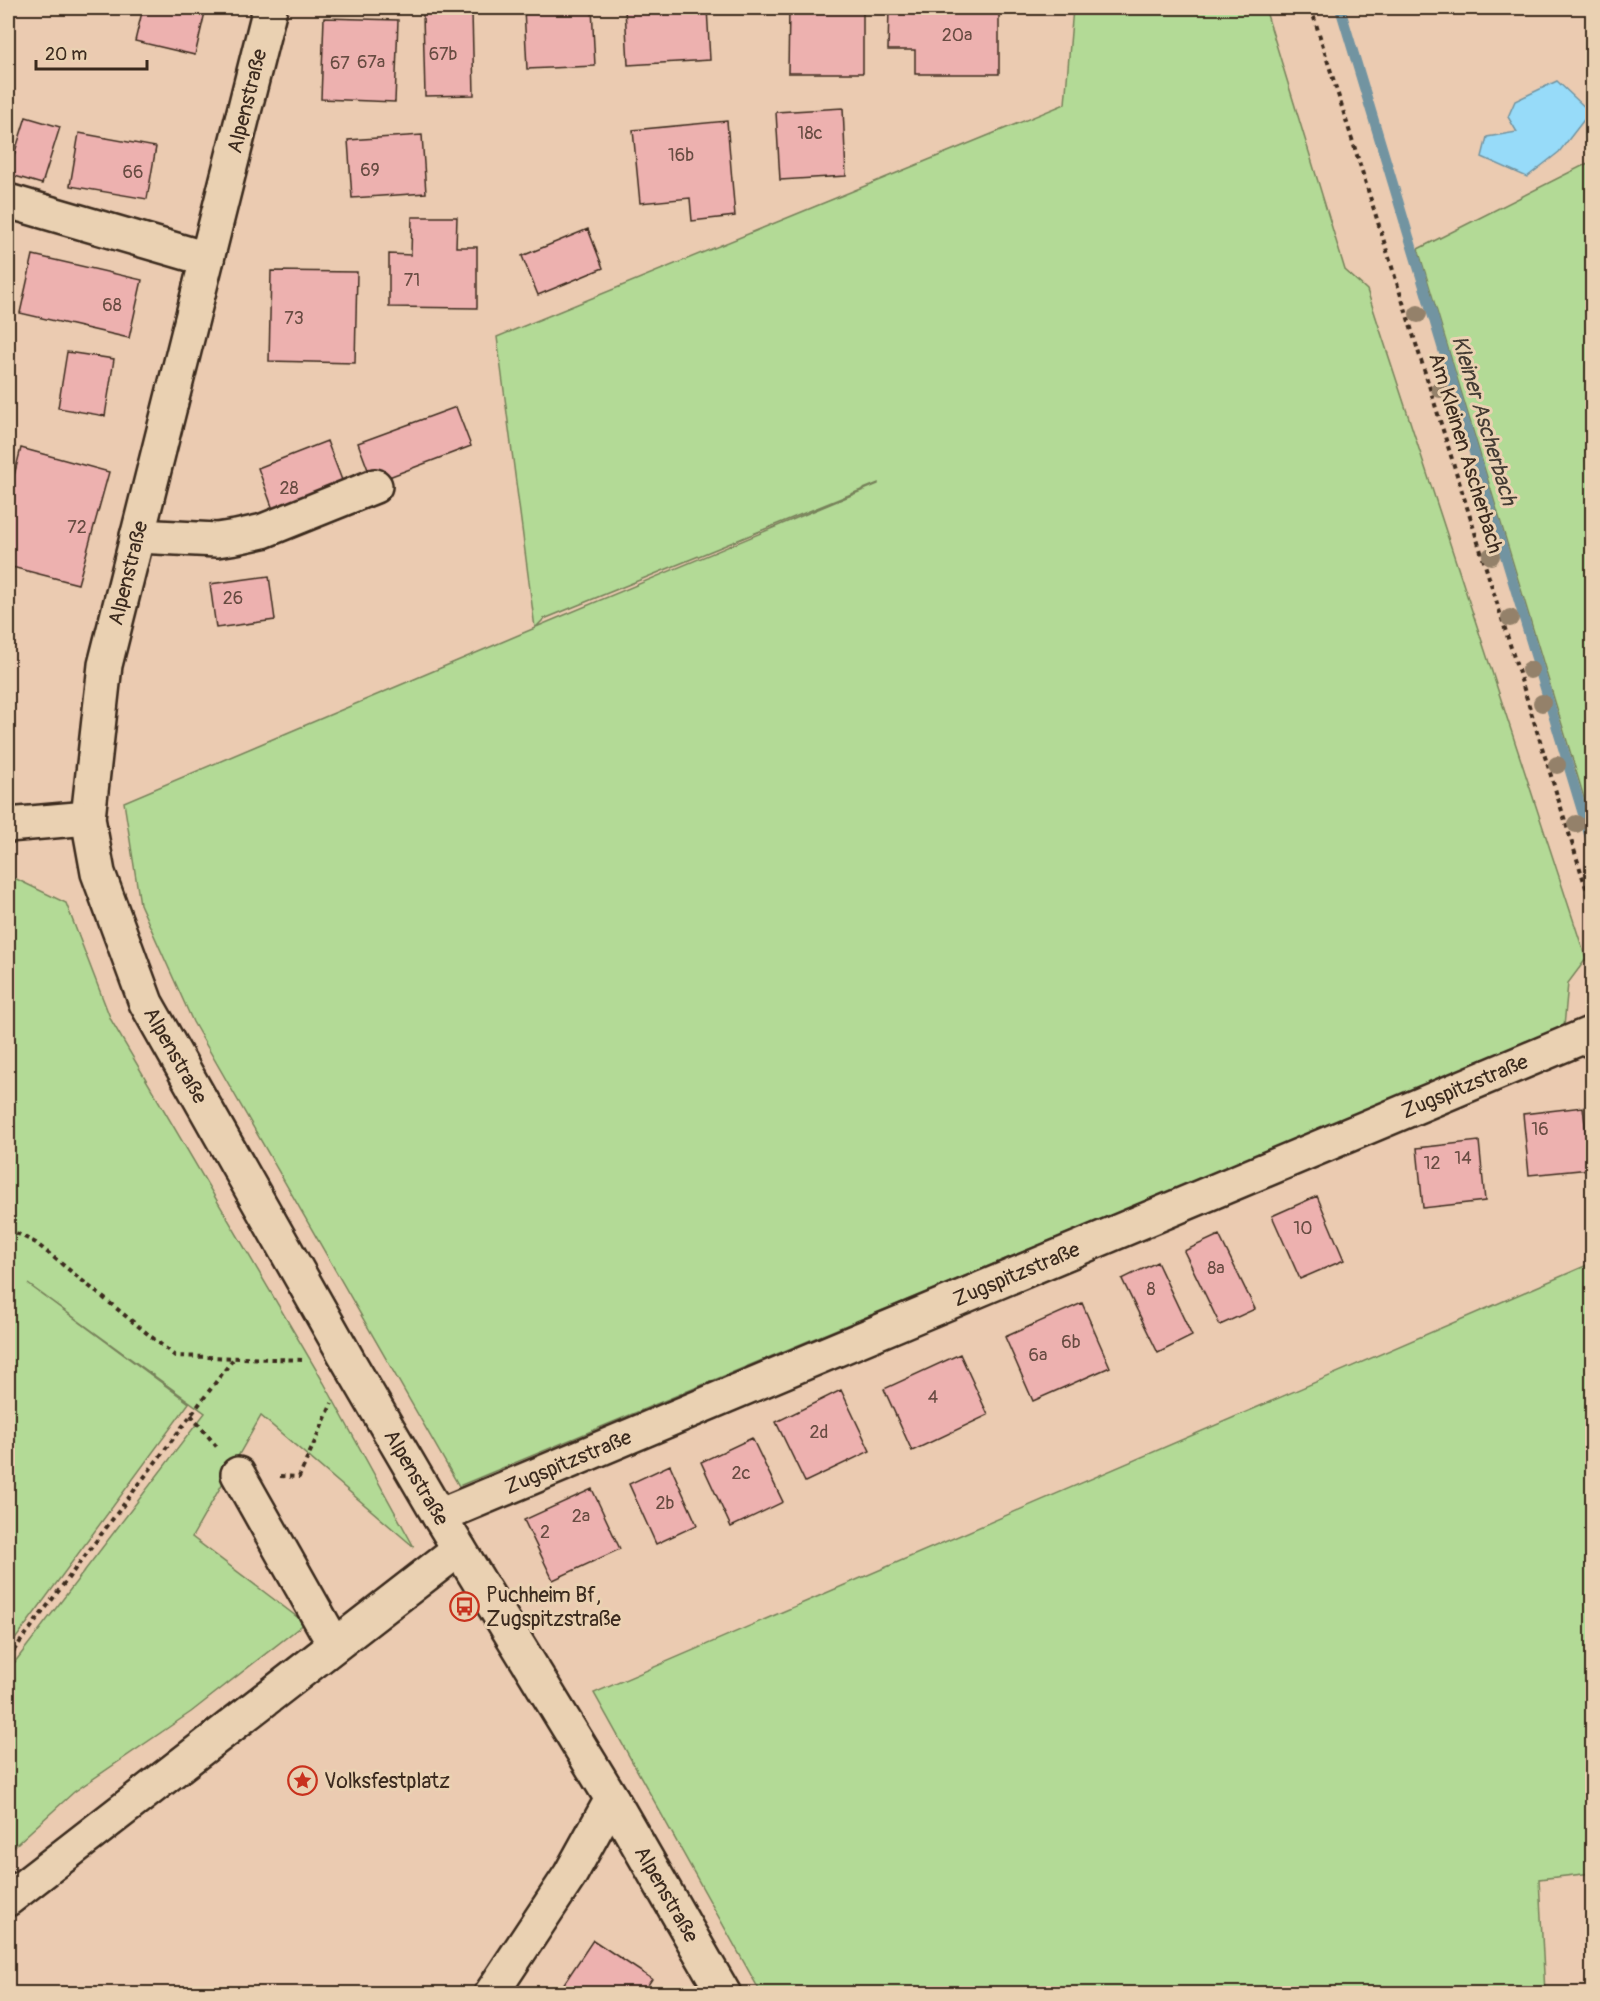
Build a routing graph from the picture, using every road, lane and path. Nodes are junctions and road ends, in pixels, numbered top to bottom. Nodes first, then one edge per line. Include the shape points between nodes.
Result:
1 (270, 8) edge
2 (1311, 8) edge
3 (8, 201) edge
4 (207, 259) junction
5 (375, 486) dead end
6 (138, 536) junction
7 (88, 818) junction
8 (8, 825) edge
9 (1593, 907) edge
10 (1593, 1033) edge
11 (8, 1229) edge
12 (234, 1358) junction
13 (349, 1362) junction
14 (334, 1398) dead end
15 (191, 1415) junction
16 (238, 1474) junction
17 (439, 1516) junction
18 (459, 1549) junction
19 (334, 1644) junction
20 (8, 1658) edge
21 (612, 1799) junction
22 (8, 1899) edge
23 (491, 1994) edge
24 (724, 1994) edge

1 - 4 street, Alpenstraße
2 - 9 path, Am Kleinen Ascherbach
3 - 4 street
4 - 6 street, Alpenstraße
5 - 6 street via 263,531 236,537 217,540
6 - 7 street, Alpenstraße via 105,665
7 - 8 street
7 - 13 street, Alpenstraße via 98,873 146,1003
10 - 17 street, Zugspitzstraße
11 - 12 path via 36,1243 175,1356
12 - 13 path
12 - 15 path
13 - 17 street, Alpenstraße
14 - 16 path via 299,1477
15 - 16 path
15 - 20 path
16 - 19 street
17 - 18 street, Alpenstraße
18 - 19 street
18 - 21 street, Alpenstraße
19 - 22 street
21 - 23 street via 570,1875
21 - 24 street, Alpenstraße

